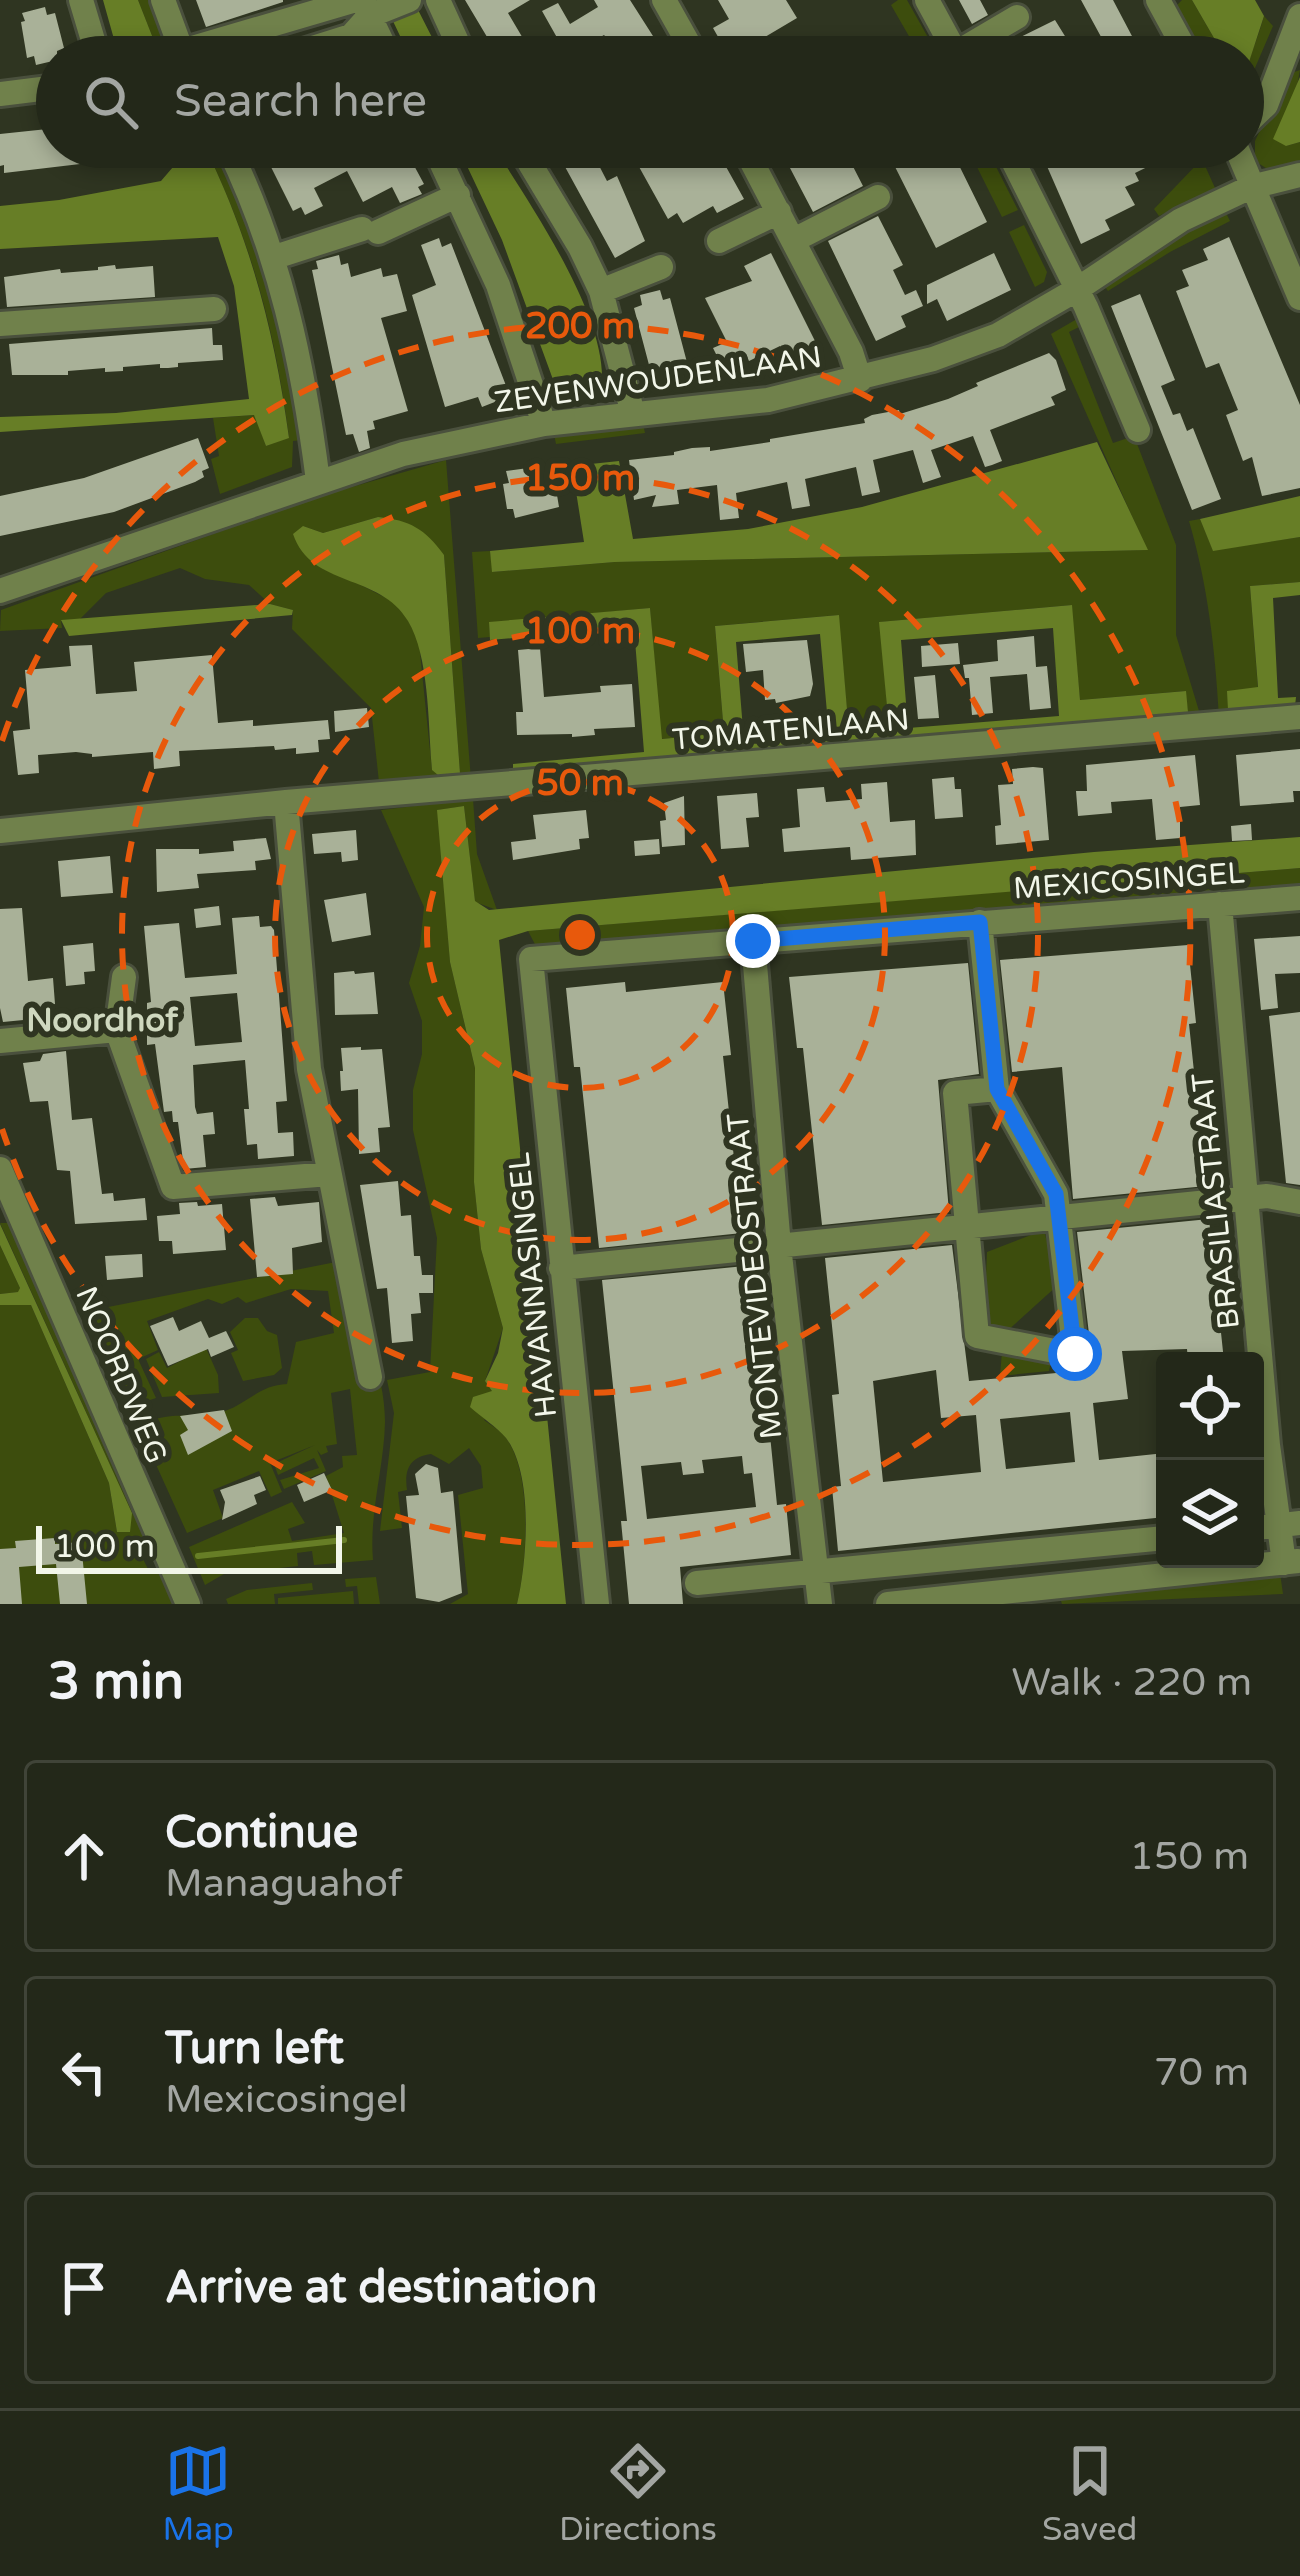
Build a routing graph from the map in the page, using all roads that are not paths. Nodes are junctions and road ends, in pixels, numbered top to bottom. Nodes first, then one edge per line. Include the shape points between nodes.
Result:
1 (81, 0) edge
2 (163, 0) edge
3 (410, 0) edge
4 (438, 0) edge
5 (664, 0) edge
6 (927, 0) edge
7 (1158, 0) edge
8 (368, 6) edge
9 (1300, 16) edge
10 (1017, 17) dead end
11 (92, 36) edge
12 (176, 36) edge
13 (252, 36) edge
14 (353, 36) edge
15 (380, 36) edge
16 (454, 36) edge
17 (684, 36) edge
18 (947, 36) edge
19 (987, 36) edge
20 (1178, 36) edge
21 (36, 90) edge
22 (0, 94) edge
23 (1264, 107) edge
24 (237, 168) edge
25 (444, 168) edge
26 (533, 168) edge
27 (756, 168) edge
28 (1017, 168) edge
29 (1244, 168) edge
30 (1300, 175) edge
31 (1251, 187) junction
32 (458, 195) junction
33 (878, 196) dead end
34 (779, 212) junction
35 (719, 241) dead end
36 (794, 241) junction
37 (275, 257) junction
38 (661, 267) dead end
39 (1076, 290) junction
40 (601, 291) junction
41 (1300, 298) edge
42 (214, 309) dead end
43 (0, 324) edge
44 (860, 380) junction
45 (634, 414) junction
46 (544, 424) junction
47 (1138, 430) dead end
48 (319, 481) junction
49 (0, 591) edge
50 (1300, 717) edge
51 (286, 802) junction
52 (0, 831) edge
53 (1300, 898) edge
54 (1220, 904) junction
55 (980, 922) junction
56 (753, 941) junction
57 (531, 959) joint
58 (124, 977) dead end
59 (117, 1030) junction
60 (0, 1041) edge
61 (997, 1089) junction
62 (0, 1168) edge
63 (328, 1174) junction
64 (1248, 1199) junction
65 (1300, 1202) edge
66 (1059, 1218) junction
67 (968, 1227) junction
68 (779, 1246) junction
69 (561, 1268) junction
70 (370, 1377) dead end
71 (1278, 1526) edge
72 (1156, 1539) edge
73 (1292, 1562) edge
74 (818, 1574) junction
75 (697, 1583) dead end
76 (188, 1604) edge
77 (597, 1604) edge
78 (820, 1604) edge
79 (888, 1604) edge

1 - 11 street
2 - 12 street
3 - 8 street
4 - 16 street
5 - 17 street
6 - 18 street
7 - 20 street
8 - 13 street
8 - 14 street
8 - 15 street
9 - 23 street
10 - 19 street
21 - 22 street
24 - 37 street
25 - 32 street
26 - 40 street
27 - 34 street
28 - 39 street
29 - 31 street
30 - 31 street, ZEVENWOUDENLAAN
31 - 39 street, ZEVENWOUDENLAAN via 1181,220
31 - 41 street
32 - 37 street
32 - 46 street
33 - 36 street
34 - 35 street
34 - 36 street
36 - 44 street
37 - 48 street
38 - 40 street
39 - 44 street, ZEVENWOUDENLAAN via 998,335
39 - 47 street
40 - 45 street
42 - 43 street
44 - 45 street, ZEVENWOUDENLAAN via 768,400
45 - 46 street, ZEVENWOUDENLAAN
46 - 48 street, ZEVENWOUDENLAAN
48 - 49 street, ZEVENWOUDENLAAN
50 - 51 street, TOMATENLAAN
51 - 52 street, TOMATENLAAN
51 - 63 street via 310,1069
53 - 54 street, MEXICOSINGEL
54 - 55 street, MEXICOSINGEL
54 - 64 street, BRASILIASTRAAT
55 - 56 street, MEXICOSINGEL
55 - 61 street
56 - 57 street, MEXICOSINGEL
56 - 68 street, MONTEVIDEOSTRAAT
57 - 69 street, HAVANNASINGEL
58 - 59 street
59 - 60 street
59 - 63 street via 173,1187
61 - 66 street via 1056,1194
61 - 67 street via 955,1093
62 - 76 street, NOORDWEG
63 - 70 street
64 - 65 street
64 - 66 street
64 - 71 street, BRASILIASTRAAT
66 - 67 street
66 - 67 street via 1075,1354 977,1336
67 - 68 street
68 - 69 street
68 - 74 street, MONTEVIDEOSTRAAT
69 - 77 street, HAVANNASINGEL
71 - 73 street, BRASILIASTRAAT
72 - 74 street
73 - 79 street
74 - 75 street
74 - 78 street, MONTEVIDEOSTRAAT

